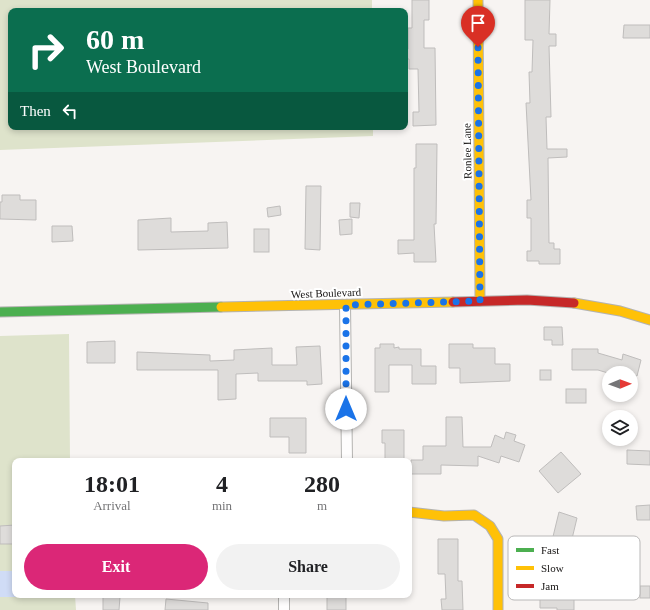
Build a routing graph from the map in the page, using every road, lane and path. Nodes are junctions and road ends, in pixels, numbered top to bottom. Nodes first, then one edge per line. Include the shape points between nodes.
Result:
1 (478, 0) edge
2 (480, 301) junction
3 (346, 305) junction
4 (0, 312) edge
5 (650, 320) edge
6 (347, 458) edge
7 (412, 512) edge
8 (284, 598) edge
9 (284, 610) edge
10 (498, 610) edge

1 - 2 street, Ronlee Lane
2 - 3 street, West Boulevard
2 - 5 street, West Boulevard via 540,300 582,303 604,306
3 - 4 street, West Boulevard
3 - 6 street
7 - 10 street via 444,516 474,514 490,526 498,539
8 - 9 street

